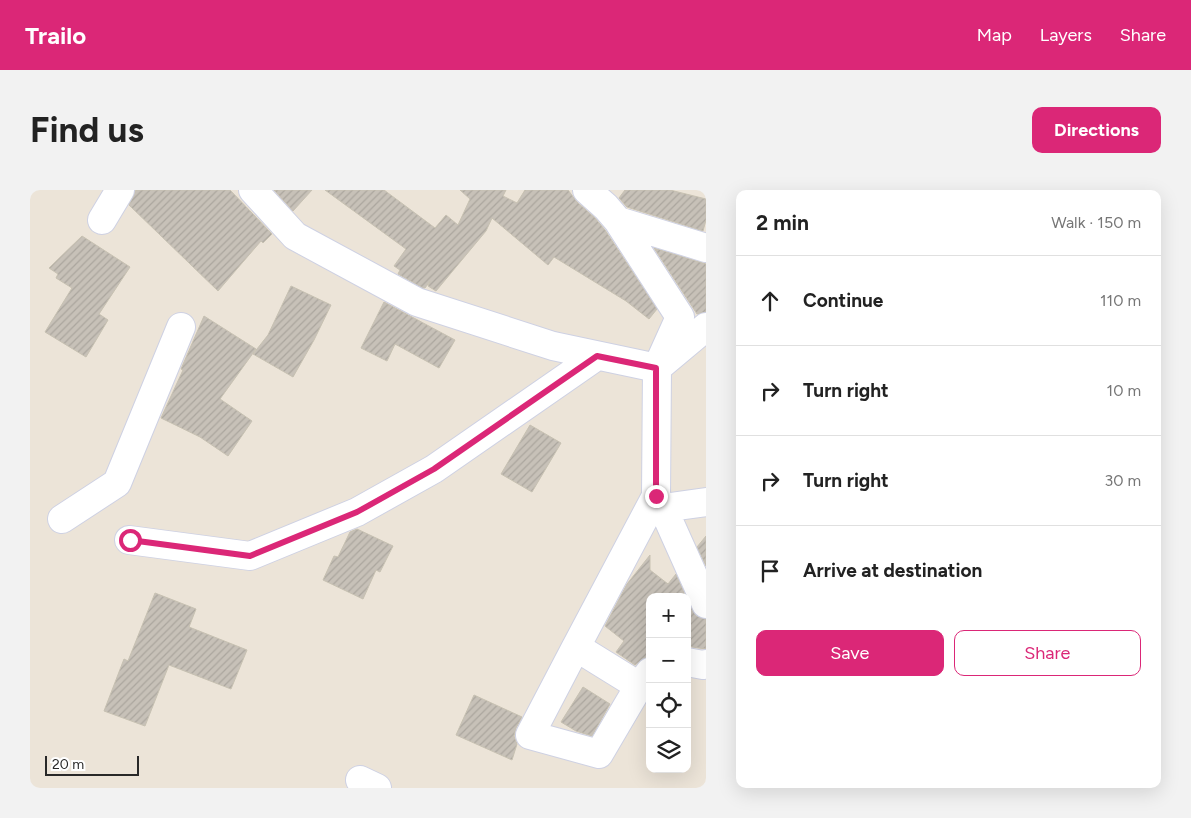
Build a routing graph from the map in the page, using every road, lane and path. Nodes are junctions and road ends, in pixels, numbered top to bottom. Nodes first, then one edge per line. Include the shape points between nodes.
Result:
1 (120, 190) edge
2 (252, 190) edge
3 (607, 202) edge
4 (102, 220) dead end
5 (706, 248) edge
6 (706, 326) edge
7 (181, 327) dead end
8 (597, 356) junction
9 (656, 368) junction
10 (659, 502) junction
11 (706, 502) edge
12 (62, 519) dead end
13 (130, 540) dead end
14 (706, 604) edge
15 (576, 647) junction
16 (691, 663) edge
17 (706, 664) edge
18 (644, 679) edge

1 - 4 street
2 - 8 street via 295,236 417,302 553,346
3 - 5 street
3 - 9 street via 680,317
6 - 9 street
7 - 12 street via 116,483
8 - 9 street
8 - 13 street via 434,469 357,512 250,556
9 - 10 street
10 - 11 street
10 - 14 street
10 - 15 street
15 - 18 street
15 - 18 street via 530,735 599,754
16 - 17 street

